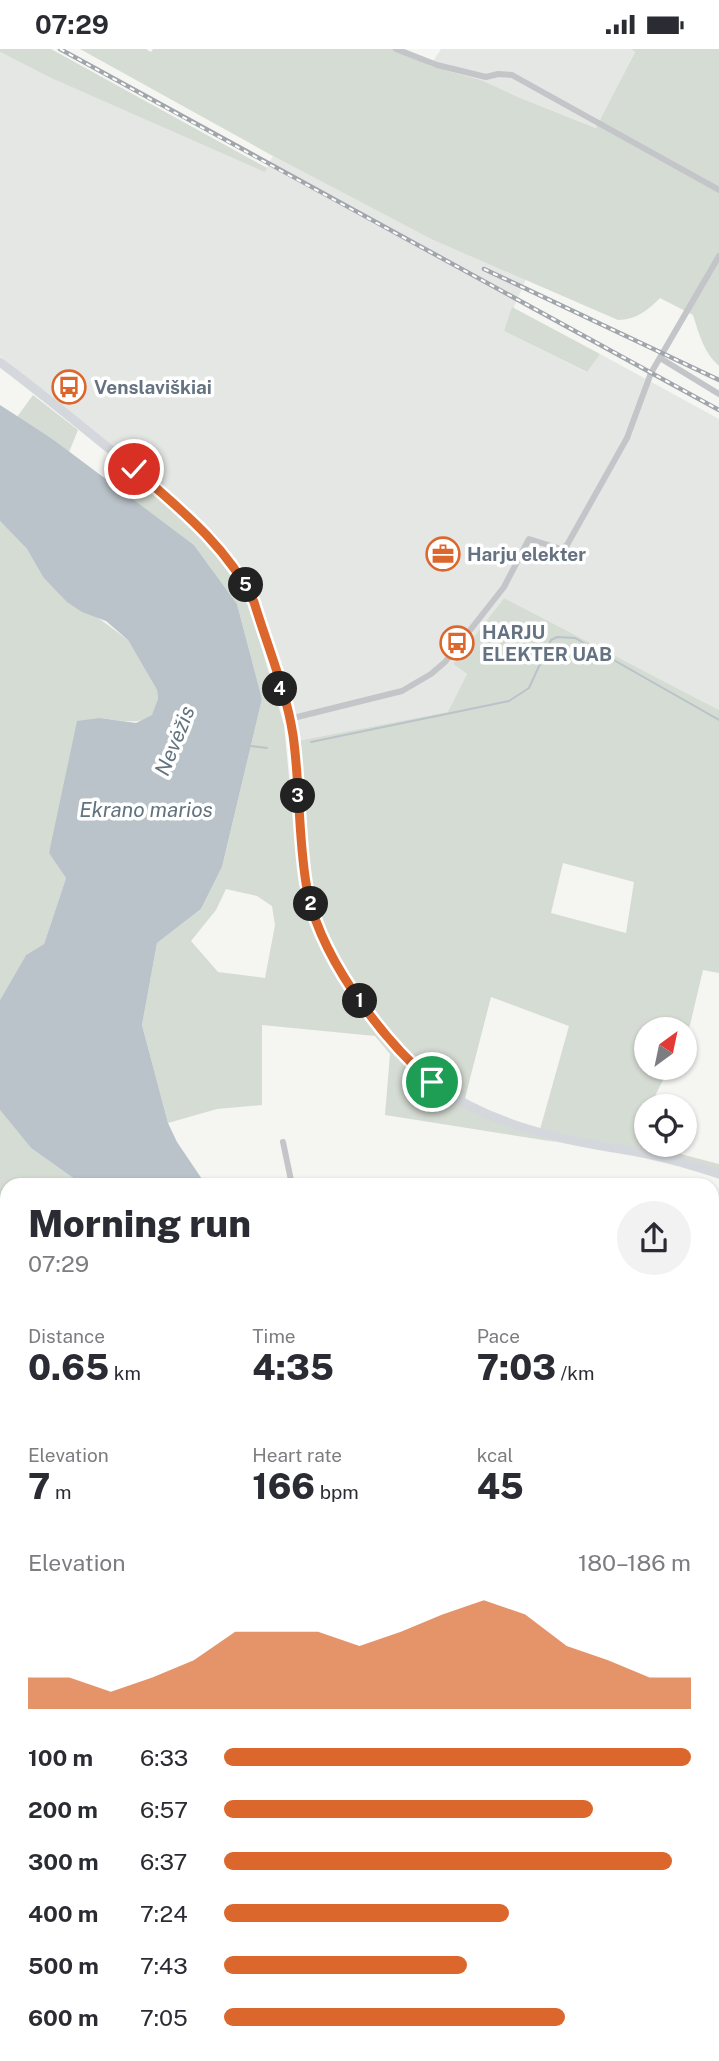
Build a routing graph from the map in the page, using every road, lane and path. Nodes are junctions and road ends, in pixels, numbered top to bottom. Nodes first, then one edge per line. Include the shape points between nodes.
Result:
1 (396, 49) edge
2 (719, 190) edge
3 (719, 257) edge
4 (660, 358) junction
5 (0, 362) edge
6 (719, 394) edge
7 (289, 719) junction
8 (284, 1142) dead end
9 (719, 1174) edge
10 (291, 1178) edge

1 - 2 street via 486,77 512,75
3 - 4 street
4 - 6 street
4 - 7 street via 627,438 567,545 561,549 529,539 504,587 446,662 430,674 402,691
5 - 7 main road via 169,499 227,558 254,602
7 - 9 main road via 306,885 321,934 391,1044 432,1082 474,1107 524,1128
8 - 10 street

